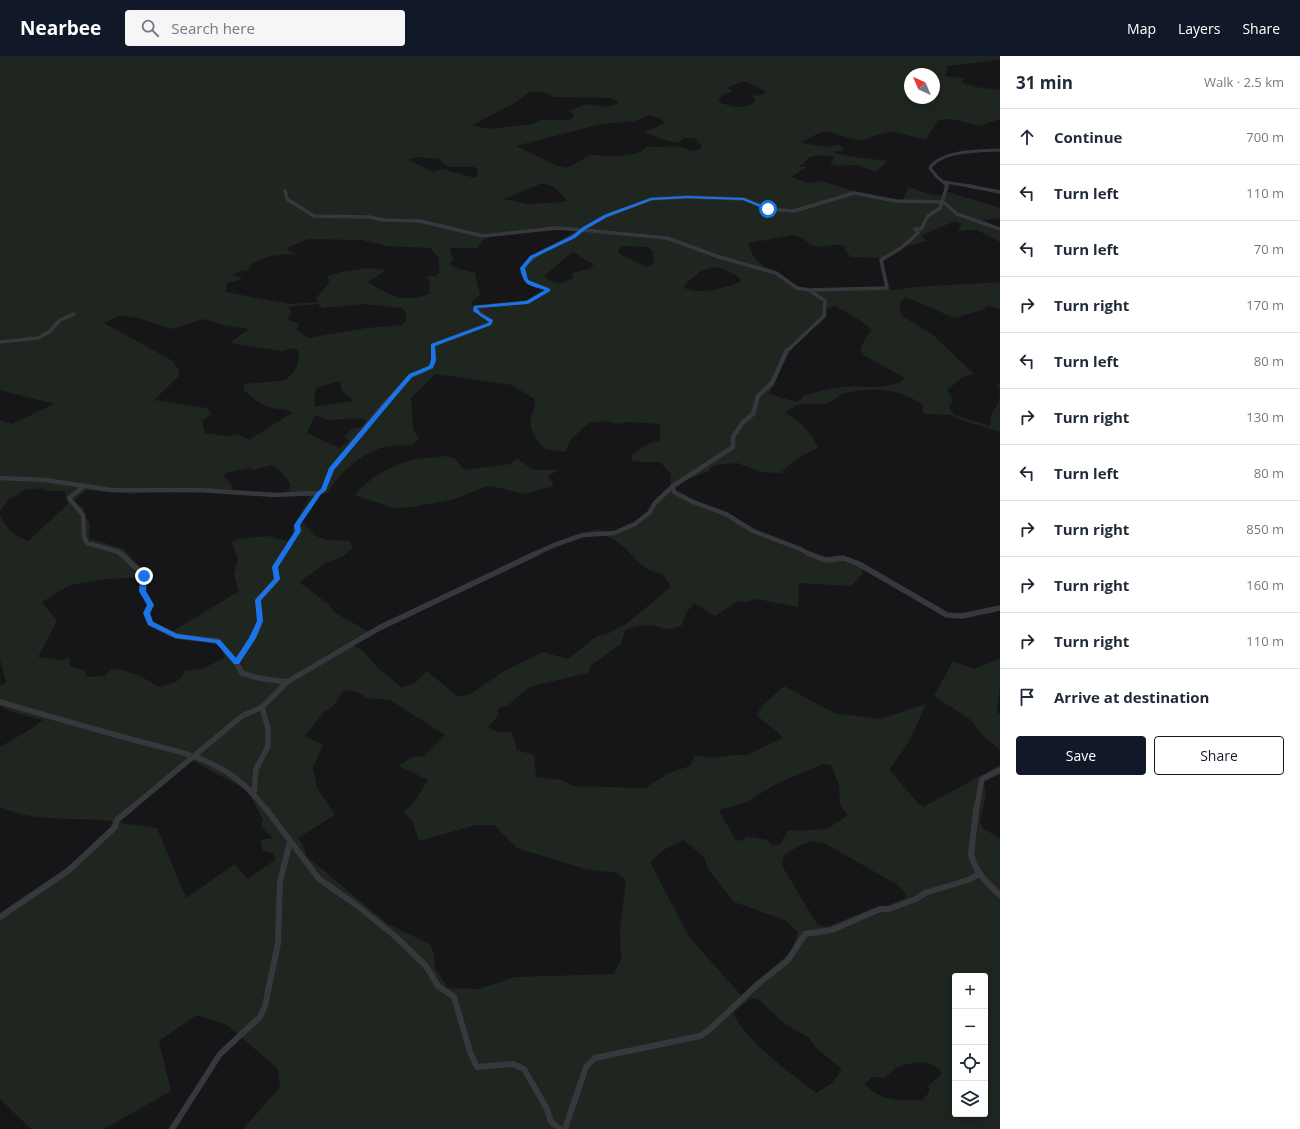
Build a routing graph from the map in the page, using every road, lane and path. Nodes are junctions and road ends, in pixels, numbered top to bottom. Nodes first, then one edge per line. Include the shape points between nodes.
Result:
1 (1000, 150) edge
2 (942, 182) junction
3 (285, 190) dead end
4 (1000, 192) edge
5 (943, 202) junction
6 (1000, 229) edge
7 (582, 230) junction
8 (810, 290) junction
9 (74, 314) dead end
10 (0, 342) edge
11 (0, 478) edge
12 (673, 486) junction
13 (83, 487) junction
14 (319, 493) junction
15 (1000, 608) edge
16 (236, 662) junction
17 (287, 682) junction
18 (0, 702) edge
19 (262, 707) junction
20 (193, 755) junction
21 (1000, 770) edge
22 (254, 792) junction
23 (290, 842) junction
24 (978, 874) junction
25 (1000, 895) edge
26 (0, 917) edge
27 (172, 1129) edge
28 (560, 1129) edge
29 (565, 1129) edge

1 - 2 street via 960,152 932,163 930,168
2 - 4 street
2 - 5 street via 947,185
3 - 7 street via 287,199 306,212 319,216 420,221 484,236 557,228
5 - 6 street via 956,214
5 - 7 street via 896,201 854,193 794,211 768,209 744,199 651,199 606,216
5 - 8 street via 936,213 928,216 921,229 915,229 918,232 913,238 901,249 881,260 887,288
7 - 8 street via 667,238 776,273 797,288
7 - 14 street via 532,257 523,268 526,281 549,290 528,302 475,307 474,310 491,321 489,324 433,345 434,360 431,367 410,376 331,469 324,490
8 - 12 street via 825,301 824,316 788,348 772,382 758,396 753,414 743,422 733,437 732,447
9 - 10 street via 58,321 49,332 38,338
11 - 13 street via 45,480
12 - 15 street via 674,492 693,502 726,514 753,531 798,548 814,557 826,560 843,558 859,564 947,615 962,616
12 - 17 street via 655,503 649,513 635,524 614,533 582,535 554,545 379,628
13 - 14 street via 112,490
13 - 16 street via 69,498 83,516 84,539 87,543 119,552 144,576 142,591 150,605 147,613 150,623 176,636 218,641
14 - 16 street via 297,525 298,531 275,567 277,579 258,600 260,621 253,638
16 - 17 street via 242,673
17 - 19 street
18 - 20 street
19 - 20 street via 242,716
19 - 22 street via 268,728 268,746 256,769
20 - 22 street via 221,768
20 - 26 street via 117,820 114,827 68,871
21 - 24 street via 982,780 978,793 971,854 972,863
22 - 23 street
23 - 27 street via 280,881 278,943 265,1006 260,1017 220,1054
23 - 28 street via 319,879 355,904 396,938 426,966 438,986 454,997 477,1067 513,1064 524,1069 547,1109 551,1122
24 - 25 street
24 - 29 street via 889,909 880,909 832,930 805,934 788,960 700,1036 595,1058 586,1067

